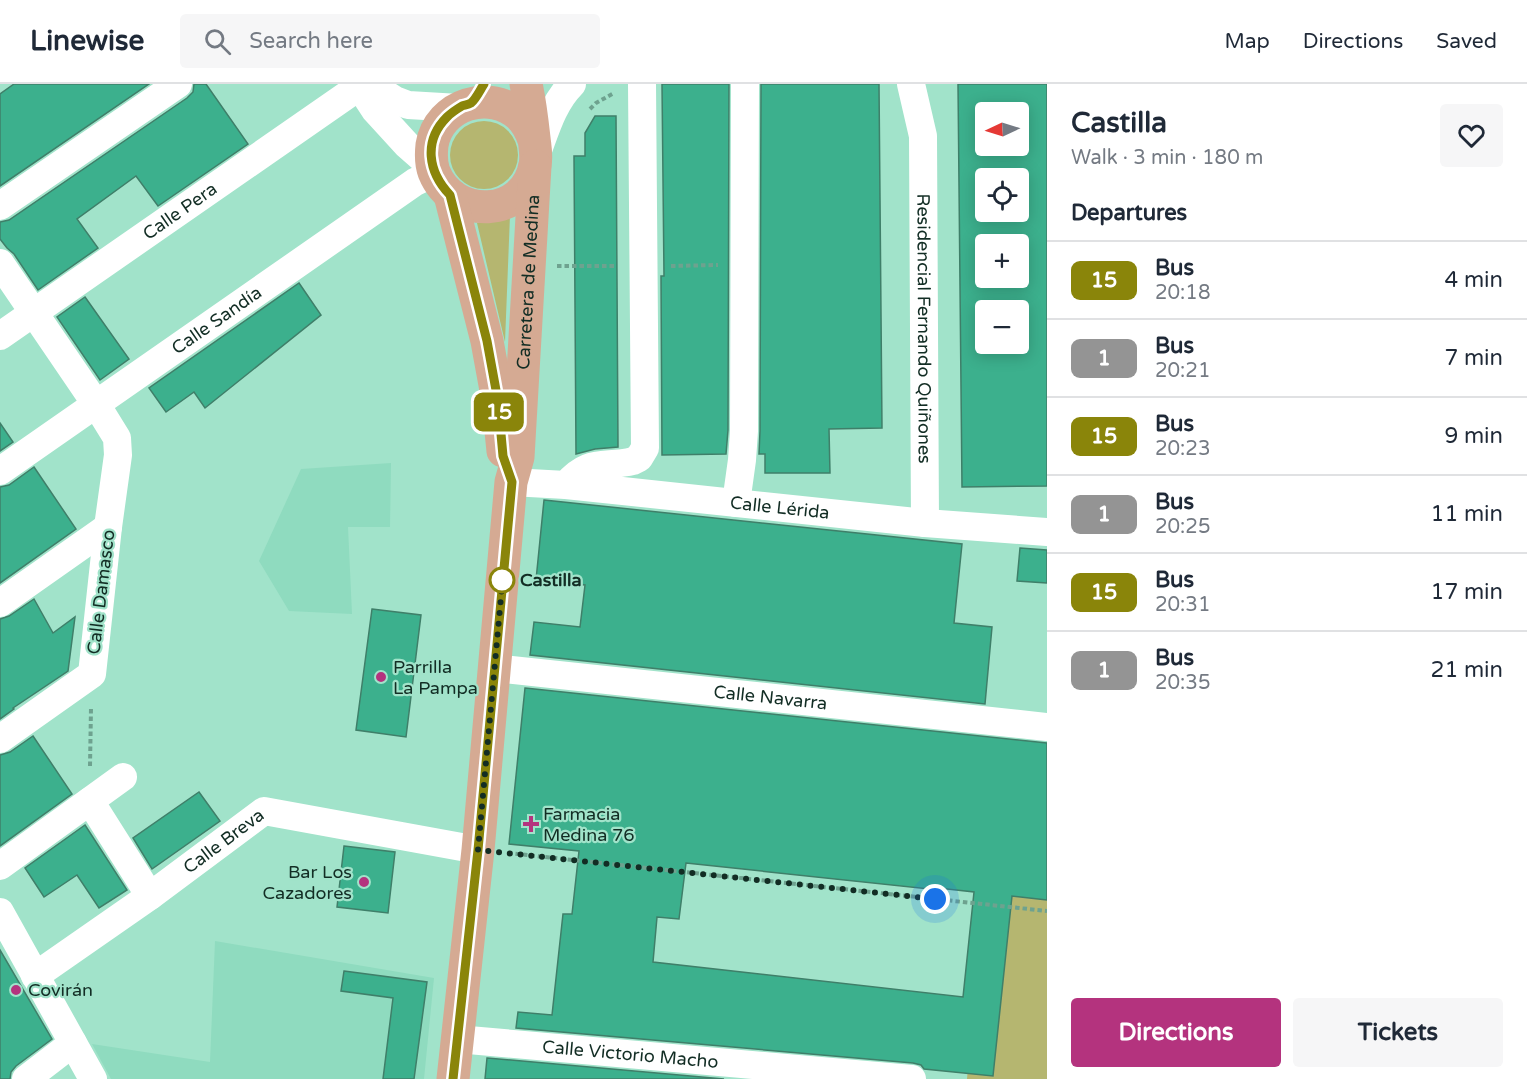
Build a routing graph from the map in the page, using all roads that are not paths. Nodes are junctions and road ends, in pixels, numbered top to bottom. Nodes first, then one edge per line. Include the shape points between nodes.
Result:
1 (178, 84) edge
2 (519, 84) edge
3 (526, 84) edge
4 (572, 84) edge
5 (642, 84) edge
6 (745, 84) edge
7 (911, 84) edge
8 (930, 84) edge
9 (372, 87) edge
10 (475, 99) edge
11 (922, 136) junction
12 (536, 153) junction
13 (439, 178) junction
14 (0, 206) edge
15 (0, 263) edge
16 (33, 312) junction
17 (0, 336) edge
18 (96, 404) junction
19 (0, 471) edge
20 (512, 482) junction
21 (566, 485) junction
22 (736, 503) junction
23 (925, 523) junction
24 (108, 527) junction
25 (1047, 532) edge
26 (0, 603) edge
27 (494, 668) junction
28 (1047, 727) edge
29 (0, 739) edge
30 (123, 777) dead end
31 (90, 801) junction
32 (478, 850) junction
33 (0, 866) edge
34 (150, 896) junction
35 (2, 923) edge
36 (35, 976) junction
37 (457, 1039) junction
38 (73, 1043) junction
39 (26, 1079) edge
40 (93, 1079) edge
41 (453, 1079) edge
42 (912, 1079) edge

1 - 14 street
2 - 10 street
3 - 12 main road, Carretera de Medina
4 - 12 street via 562,94
5 - 21 street via 645,448 633,461 583,469
6 - 22 street via 744,431
7 - 11 street, Residencial Fernando Quiñones
8 - 11 street, Residencial Fernando Quiñones via 931,123
9 - 10 street via 408,105
9 - 13 street via 375,110
9 - 16 street, Calle Pera
10 - 12 main road via 498,103 521,117 529,127
10 - 13 main road via 447,116 438,127 431,153
11 - 23 street, Residencial Fernando Quiñones
12 - 13 main road via 531,179 513,199 501,205 487,208 461,202
12 - 20 main road, Carretera de Medina via 518,457
13 - 18 street, Calle Sandía via 415,182
13 - 20 main road via 487,341 503,456
15 - 16 street, Calle Damasco
16 - 17 street, Calle Pera
16 - 18 street, Calle Damasco
18 - 19 street, Calle Sandía
18 - 24 street, Calle Damasco via 117,438
20 - 21 street, Calle Lérida
20 - 27 main road, Carretera de Medina
21 - 22 street, Calle Lérida
22 - 23 street, Calle Lérida
23 - 25 street, Calle Lérida
24 - 26 street
24 - 29 street, Calle Damasco via 92,674
27 - 28 street, Calle Navarra
27 - 32 main road, Carretera de Medina
30 - 31 street
31 - 33 street
31 - 34 street
32 - 34 street, Calle Breva via 264,811
32 - 37 main road, Carretera de Medina
34 - 36 street, Calle Breva
35 - 36 street
36 - 38 street
37 - 41 main road, Carretera de Medina
37 - 42 street, Calle Victorio Macho
38 - 39 street
38 - 40 street

